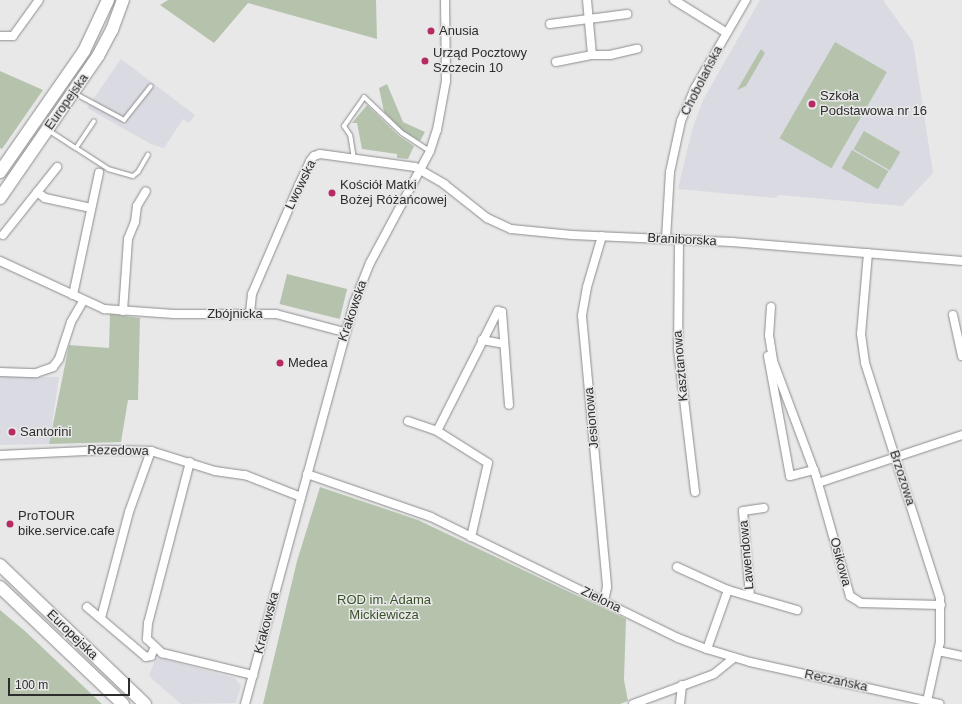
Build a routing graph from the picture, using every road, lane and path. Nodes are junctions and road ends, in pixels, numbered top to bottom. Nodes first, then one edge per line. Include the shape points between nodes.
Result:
1 (39, 0) edge
2 (108, 0) edge
3 (123, 0) edge
4 (445, 0) edge
5 (586, 0) edge
6 (674, 0) edge
7 (746, 0) edge
8 (627, 14) dead end
9 (588, 18) junction
10 (550, 24) dead end
11 (727, 33) junction
12 (0, 36) edge
13 (637, 49) dead end
14 (592, 55) junction
15 (556, 62) dead end
16 (152, 86) dead end
17 (74, 92) junction
18 (94, 121) dead end
19 (47, 130) junction
20 (76, 148) junction
21 (430, 151) junction
22 (148, 156) dead end
23 (354, 159) junction
24 (57, 167) dead end
25 (420, 169) junction
26 (0, 172) edge
27 (99, 172) dead end
28 (146, 191) dead end
29 (37, 192) junction
30 (0, 198) edge
31 (91, 208) junction
32 (4, 235) dead end
33 (602, 236) junction
34 (666, 238) junction
35 (679, 239) junction
36 (868, 253) junction
37 (0, 261) edge
38 (962, 261) edge
39 (73, 295) junction
40 (83, 301) junction
41 (771, 307) dead end
42 (123, 311) junction
43 (250, 313) junction
44 (953, 314) dead end
45 (344, 332) junction
46 (769, 335) junction
47 (482, 340) junction
48 (504, 344) junction
49 (962, 356) edge
50 (0, 372) edge
51 (786, 397) junction
52 (774, 399) junction
53 (509, 405) dead end
54 (408, 421) dead end
55 (437, 431) junction
56 (962, 435) edge
57 (151, 451) junction
58 (0, 455) edge
59 (895, 458) junction
60 (190, 462) junction
61 (814, 470) junction
62 (307, 474) junction
63 (818, 483) junction
64 (695, 492) dead end
65 (301, 497) junction
66 (764, 508) dead end
67 (471, 537) junction
68 (0, 565) edge
69 (678, 567) dead end
70 (0, 587) edge
71 (728, 590) junction
72 (750, 596) junction
73 (604, 601) junction
74 (941, 605) junction
75 (87, 606) dead end
76 (797, 610) dead end
77 (101, 618) junction
78 (154, 648) junction
79 (707, 649) junction
80 (938, 651) junction
81 (962, 656) edge
82 (734, 658) junction
83 (253, 676) junction
84 (682, 685) junction
85 (926, 701) junction
86 (245, 702) edge
87 (123, 704) edge
88 (145, 704) edge
89 (633, 704) edge
90 (680, 704) edge
91 (939, 704) edge

1 - 12 street via 13,36
2 - 26 main road, Europejska via 84,51
3 - 17 main road, Europejska via 105,43
4 - 21 street, Krakowska via 445,92 439,125
5 - 9 street
6 - 11 street
7 - 11 street, Chobolańska
8 - 9 street
9 - 10 street
9 - 14 street
11 - 34 street, Chobolańska via 695,88 679,130 670,172
13 - 14 street via 610,55
14 - 15 street
16 - 17 lane via 124,120
17 - 19 main road, Europejska
18 - 20 lane
19 - 20 lane
19 - 30 main road, Europejska
20 - 22 lane via 108,169 133,176
21 - 23 lane via 402,133 364,97 344,126 350,134
21 - 25 street, Krakowska
23 - 25 street, Lwowska
23 - 43 street, Lwowska via 320,154 314,156 252,294
24 - 29 street
25 - 33 street, Braniborska via 500,226 542,233
25 - 45 street, Krakowska via 370,263
27 - 31 street
28 - 42 street via 137,206 135,222 128,238
29 - 31 street via 45,198
29 - 32 street
31 - 39 street
33 - 34 street, Braniborska
33 - 73 street, Jesionowa via 587,287 582,316 608,586
34 - 35 street, Braniborska
35 - 36 street, Braniborska
35 - 64 street, Kasztanowa via 678,349
36 - 38 street, Braniborska
36 - 59 street, Brzozowa via 862,326 863,350 867,373
37 - 39 street, Zbójnicka
39 - 40 street, Zbójnicka
40 - 42 street, Zbójnicka via 104,309
40 - 50 street via 71,322 59,359 53,367 42,372
41 - 46 street, Osikowa
42 - 43 street, Zbójnicka
43 - 45 street, Zbójnicka via 276,314
44 - 49 street
45 - 62 street, Krakowska
46 - 51 street, Osikowa via 773,361
46 - 52 street, Osikowa via 768,361
47 - 48 street
47 - 48 street via 494,314 500,310
47 - 55 street
48 - 53 street
51 - 52 street
51 - 61 street, Osikowa
52 - 61 street, Osikowa via 790,476
54 - 55 street
55 - 67 street via 488,464
56 - 59 street
57 - 58 street, Rezedowa via 107,450
57 - 60 street, Rezedowa
57 - 77 street via 129,512
59 - 63 street
59 - 74 street, Brzozowa via 938,586
60 - 65 street, Rezedowa via 225,474 245,475
60 - 78 street via 147,631 147,639
61 - 63 street, Osikowa
62 - 65 street, Krakowska
62 - 67 street, Zielona via 404,506
63 - 74 street, Osikowa via 848,592 853,599 861,603
65 - 83 street, Krakowska
66 - 72 street, Lawendowa via 743,511
67 - 73 street, Zielona
68 - 88 main road, Europejska
69 - 71 street, Lawendowa
70 - 87 main road, Europejska
71 - 72 street, Lawendowa
71 - 79 street, Lawendowa
72 - 76 street, Lawendowa
73 - 79 street, Zielona
74 - 80 street, Brzozowa
75 - 77 street
77 - 78 street via 146,657 152,656
78 - 83 street via 162,653
79 - 82 street, Zielona
80 - 81 street
80 - 85 street, Brzozowa
82 - 84 street via 714,674
82 - 85 street, Reczańska
83 - 86 street, Krakowska
84 - 89 street
84 - 90 street
85 - 91 street, Reczańska

